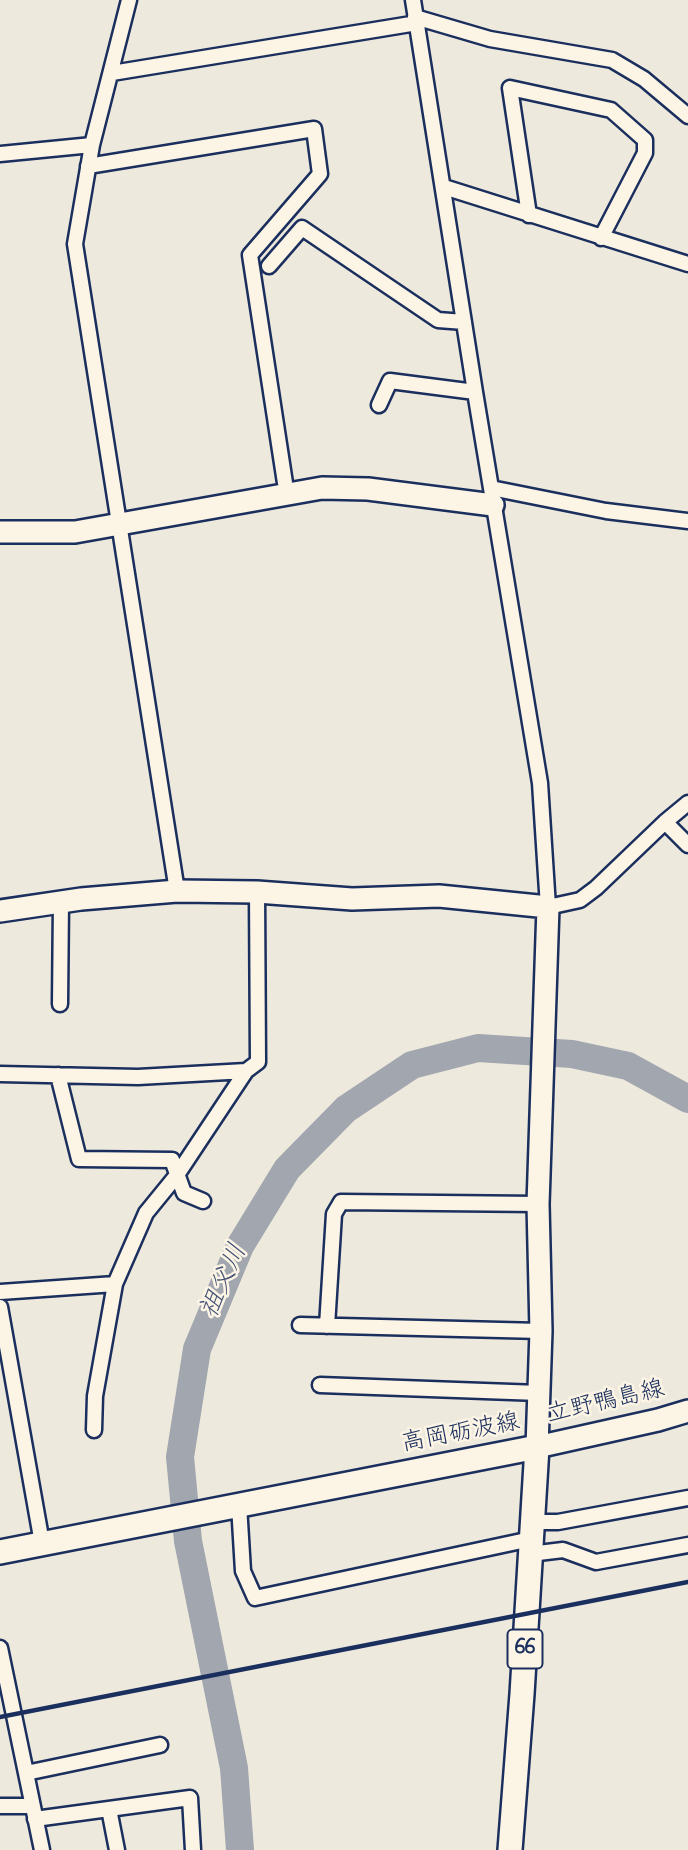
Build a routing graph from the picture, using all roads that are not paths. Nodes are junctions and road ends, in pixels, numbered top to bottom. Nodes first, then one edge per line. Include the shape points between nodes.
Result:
1 (129, 0) edge
2 (413, 0) edge
3 (416, 20) junction
4 (112, 73) junction
5 (688, 116) edge
6 (92, 145) junction
7 (0, 154) edge
8 (88, 166) junction
9 (444, 187) junction
10 (529, 215) junction
11 (601, 238) junction
12 (688, 264) edge
13 (269, 266) dead end
14 (464, 322) junction
15 (475, 392) junction
16 (379, 405) dead end
17 (285, 483) dead end
18 (492, 497) junction
19 (688, 521) edge
20 (120, 525) junction
21 (0, 532) edge
22 (688, 803) edge
23 (665, 822) junction
24 (688, 845) edge
25 (177, 891) junction
26 (257, 892) junction
27 (61, 902) junction
28 (548, 907) junction
29 (0, 911) edge
30 (60, 1004) dead end
31 (246, 1071) junction
32 (0, 1074) edge
33 (58, 1075) junction
34 (177, 1175) junction
35 (203, 1201) dead end
36 (538, 1203) junction
37 (115, 1284) junction
38 (0, 1292) edge
39 (0, 1307) edge
40 (300, 1325) dead end
41 (327, 1326) junction
42 (541, 1331) junction
43 (320, 1385) dead end
44 (539, 1393) junction
45 (688, 1411) edge
46 (94, 1430) dead end
47 (537, 1447) junction
48 (688, 1498) edge
49 (228, 1508) junction
50 (531, 1538) junction
51 (42, 1543) junction
52 (688, 1545) edge
53 (0, 1552) edge
54 (0, 1648) edge
55 (160, 1745) dead end
56 (26, 1773) junction
57 (0, 1806) edge
58 (109, 1809) junction
59 (34, 1813) junction
60 (42, 1850) edge
61 (117, 1850) edge
62 (192, 1850) edge
63 (510, 1850) edge

1 - 4 street
2 - 3 street
3 - 4 street
3 - 5 street via 490,39 612,60 644,79
3 - 9 street
4 - 6 street
6 - 7 street
6 - 8 street
8 - 17 street via 314,129 320,174 250,255
8 - 20 street via 75,244
9 - 10 street
9 - 14 street
10 - 11 street
10 - 11 street via 510,88 611,110 645,140 645,153
11 - 12 street
13 - 14 street via 302,229 438,320
14 - 15 street
15 - 16 street via 390,381
15 - 18 street
18 - 19 street
18 - 20 street via 322,488
18 - 28 street via 540,783
20 - 21 street via 75,532
20 - 25 street
22 - 23 street
23 - 24 street
23 - 28 street via 580,900
25 - 26 street
25 - 27 street
26 - 28 street via 352,899 439,896
26 - 31 street via 258,1062
27 - 29 street
27 - 30 street
28 - 36 street
31 - 33 street via 138,1077
31 - 34 street
32 - 33 street
33 - 34 street via 79,1159 172,1160
34 - 35 street via 184,1193
34 - 37 street via 146,1213
36 - 41 street via 341,1202 334,1214
36 - 42 street
37 - 38 street
37 - 46 street via 95,1396
39 - 51 street
40 - 41 street
41 - 42 street
42 - 44 street
43 - 44 street
44 - 47 street
45 - 47 street, 立野鴨島線
47 - 49 main road, 高岡砺波線
47 - 50 main road, 高岡砺波線 / 66
48 - 50 street via 558,1522
49 - 50 street via 243,1571 255,1598
49 - 51 main road, 高岡砺波線
50 - 52 street via 596,1562
50 - 63 main road, 高岡砺波線 / 66
51 - 53 main road, 高岡砺波線
54 - 56 street
55 - 56 street
56 - 59 street
57 - 59 street
58 - 59 street
58 - 61 street
58 - 62 street via 190,1798
59 - 60 street

